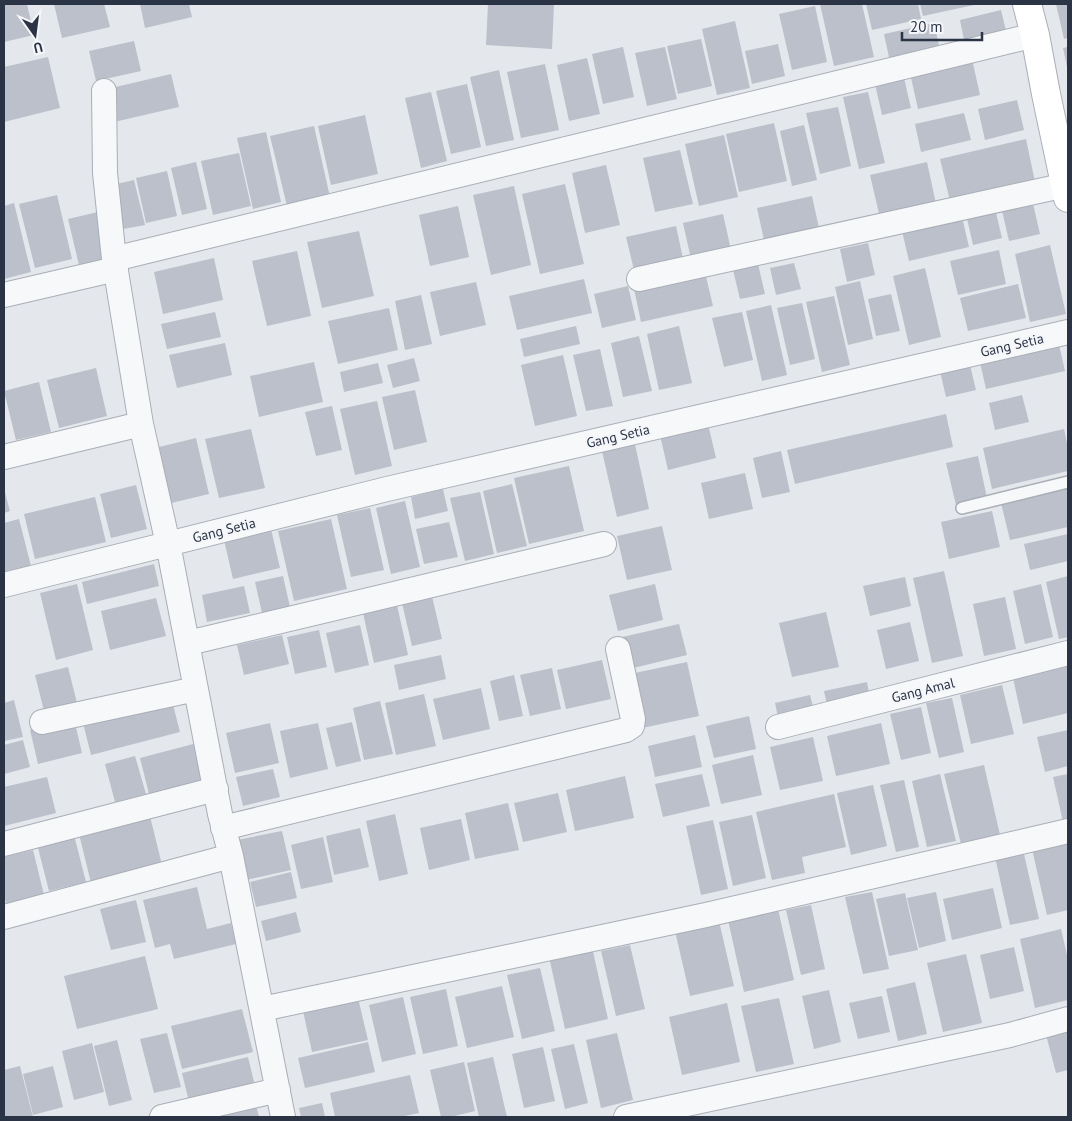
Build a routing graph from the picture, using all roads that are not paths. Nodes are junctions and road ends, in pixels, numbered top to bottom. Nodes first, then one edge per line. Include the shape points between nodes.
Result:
1 (1027, 4) edge
2 (1035, 35) junction
3 (104, 91) dead end
4 (1062, 132) edge
5 (1067, 192) edge
6 (115, 264) junction
7 (639, 280) dead end
8 (4, 295) edge
9 (1068, 332) edge
10 (141, 424) junction
11 (4, 457) edge
12 (1068, 482) edge
13 (962, 508) dead end
14 (168, 544) junction
15 (604, 544) dead end
16 (4, 585) edge
17 (188, 643) junction
18 (618, 649) dead end
19 (1068, 653) edge
20 (196, 689) junction
21 (42, 722) dead end
22 (778, 727) dead end
23 (216, 788) junction
24 (223, 828) junction
25 (1068, 831) edge
26 (4, 844) edge
27 (231, 856) junction
28 (4, 917) edge
29 (262, 1009) junction
30 (1068, 1019) edge
31 (278, 1090) junction
32 (162, 1117) edge
33 (283, 1117) edge
34 (626, 1117) edge

1 - 2 main road
2 - 4 main road via 1046,94
2 - 6 street
3 - 6 street via 105,173
4 - 5 main road
5 - 7 street
6 - 8 street
6 - 10 street
9 - 14 street, Gang Setia via 387,489
10 - 11 street
10 - 14 street
12 - 13 lane
14 - 16 street, Gang Setia
14 - 17 street
15 - 17 street
17 - 20 street
18 - 24 street via 633,719 632,726 626,730
19 - 22 street, Gang Amal
20 - 21 street
20 - 23 street
23 - 24 street
23 - 26 street
24 - 27 street
25 - 29 street via 706,915
27 - 28 street
27 - 29 street
29 - 31 street
30 - 34 street via 1010,1035
31 - 32 street
31 - 33 street

